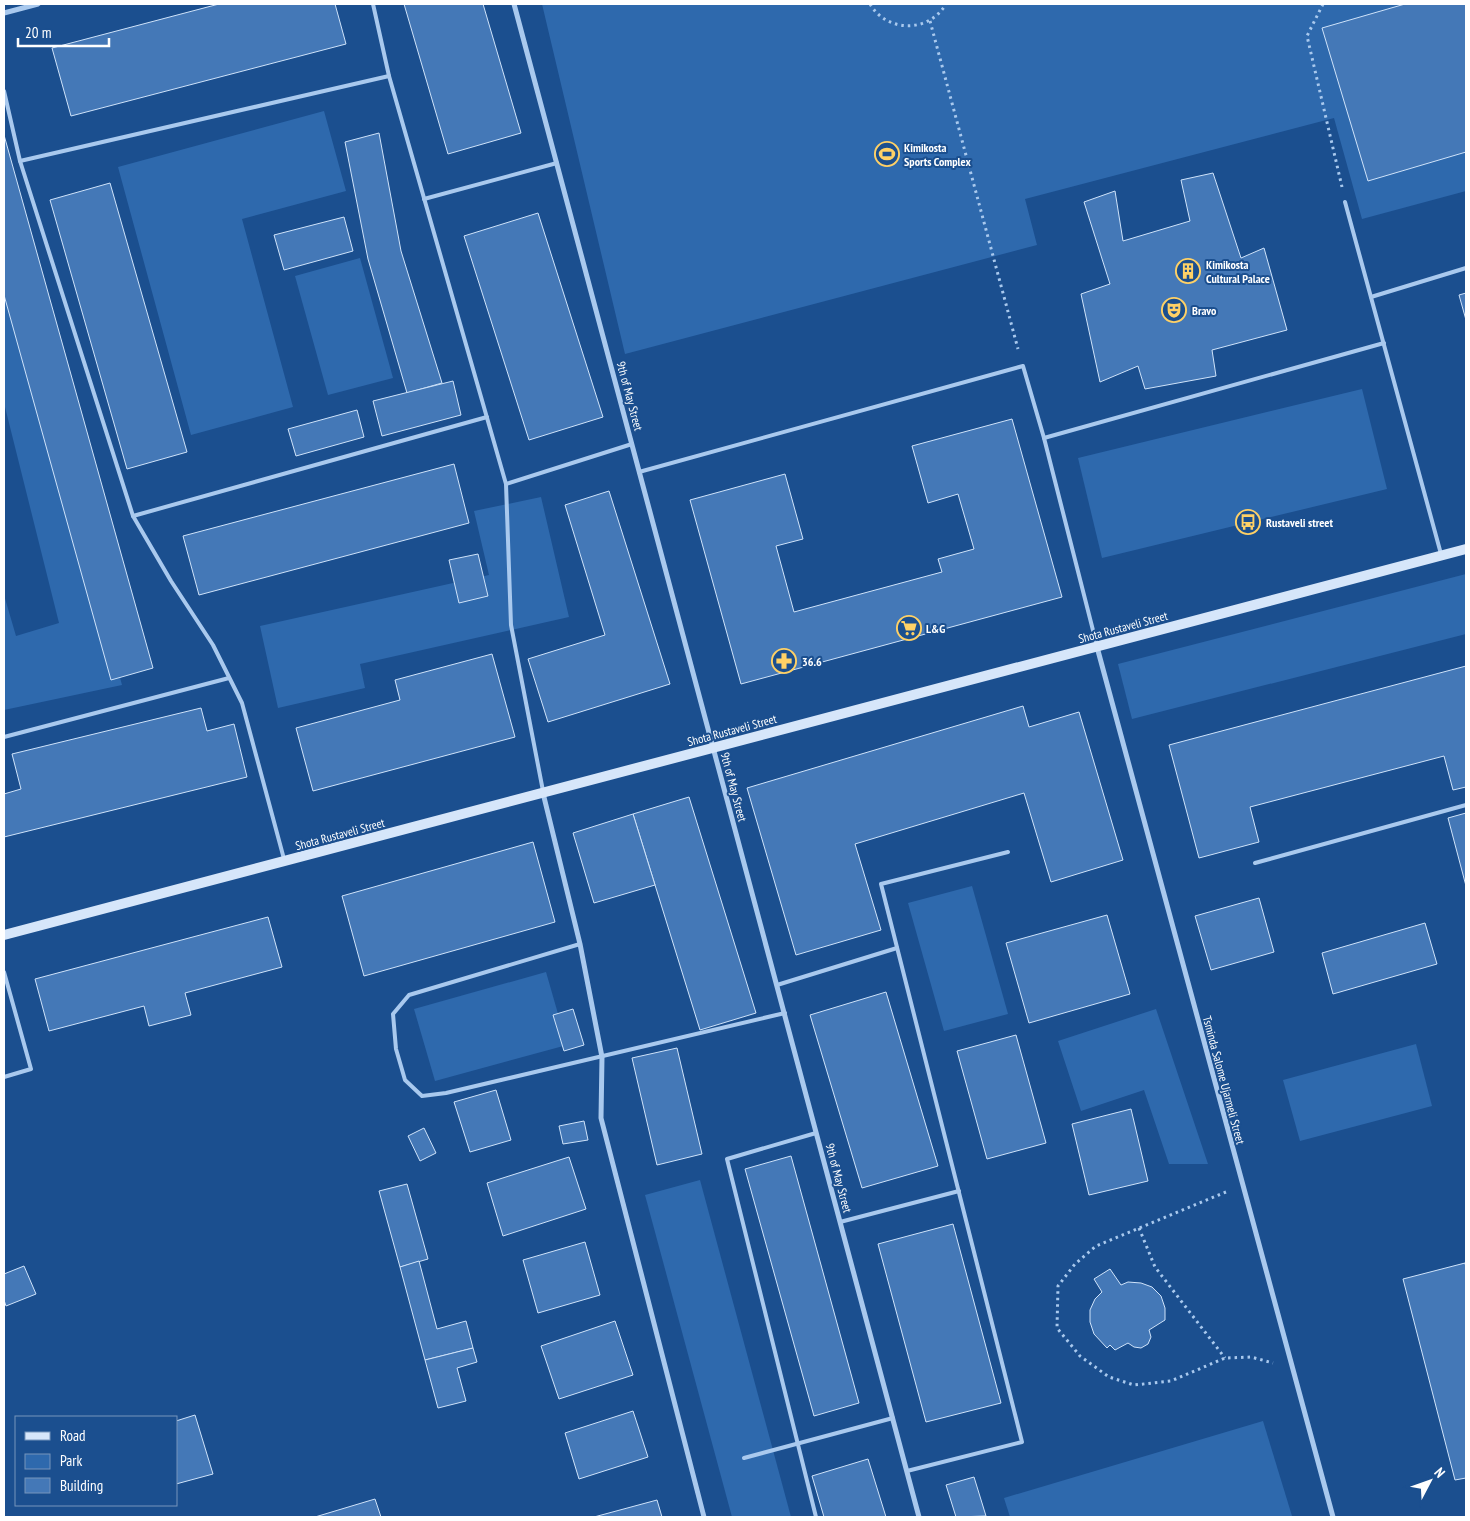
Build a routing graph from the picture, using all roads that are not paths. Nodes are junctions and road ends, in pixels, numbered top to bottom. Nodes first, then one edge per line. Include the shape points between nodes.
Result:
1 (38, 4) edge
2 (373, 4) edge
3 (514, 4) edge
4 (4, 13) edge
5 (388, 76) junction
6 (4, 91) edge
7 (20, 160) junction
8 (557, 163) junction
9 (424, 199) junction
10 (1345, 202) road end
11 (1466, 268) edge
12 (1371, 297) junction
13 (1384, 343) junction
14 (487, 417) junction
15 (1044, 438) junction
16 (632, 444) junction
17 (639, 472) junction
18 (506, 484) junction
19 (133, 516) junction
20 (1466, 550) edge
21 (1441, 556) junction
22 (1097, 647) junction
23 (229, 678) junction
24 (4, 737) edge
25 (714, 748) junction
26 (543, 793) junction
27 (1466, 805) edge
28 (1008, 852) dead end
29 (285, 861) junction
30 (1254, 863) dead end
31 (4, 935) edge
32 (580, 944) junction
33 (897, 948) junction
34 (4, 972) edge
35 (777, 985) junction
36 (785, 1014) junction
37 (602, 1057) junction
38 (4, 1077) edge
39 (816, 1133) junction
40 (959, 1191) junction
41 (840, 1222) junction
42 (893, 1418) junction
43 (798, 1445) junction
44 (744, 1458) dead end
45 (907, 1471) junction
46 (704, 1517) edge
47 (816, 1517) edge
48 (919, 1517) edge
49 (1332, 1517) edge

1 - 4 street
2 - 5 lane
3 - 8 street, 9th of May Street
5 - 7 lane
5 - 9 lane
6 - 7 lane
7 - 19 lane
8 - 9 lane
8 - 16 street, 9th of May Street
9 - 14 lane
10 - 12 lane
11 - 12 lane
12 - 13 lane
13 - 15 lane
13 - 21 lane
14 - 18 lane
14 - 19 lane
15 - 17 lane via 1023,366
15 - 22 lane
16 - 17 street, 9th of May Street
16 - 18 lane
17 - 25 street, 9th of May Street
18 - 26 lane via 511,625
19 - 23 lane via 213,645
20 - 21 street, Shota Rustaveli Street
21 - 22 street, Shota Rustaveli Street
22 - 25 street, Shota Rustaveli Street
22 - 49 street, Tsminda Salome Ujarmeli Street
23 - 24 lane
23 - 29 lane via 242,703
25 - 26 street, Shota Rustaveli Street
25 - 35 street, 9th of May Street
26 - 29 street, Shota Rustaveli Street
26 - 32 street
27 - 30 lane
28 - 33 lane via 881,884
29 - 31 street, Shota Rustaveli Street
32 - 37 street
32 - 37 lane via 409,995 393,1014 396,1049 405,1080 422,1096
33 - 35 lane
33 - 40 lane
34 - 38 lane via 31,1069
35 - 36 street, 9th of May Street
36 - 37 lane
36 - 39 street, 9th of May Street
37 - 46 street via 601,1118
39 - 41 street, 9th of May Street
39 - 43 lane via 727,1159
40 - 41 lane
40 - 45 lane via 1022,1442
41 - 42 street, 9th of May Street
42 - 43 lane
42 - 45 street, 9th of May Street
43 - 44 lane
43 - 47 lane
45 - 48 street, 9th of May Street

